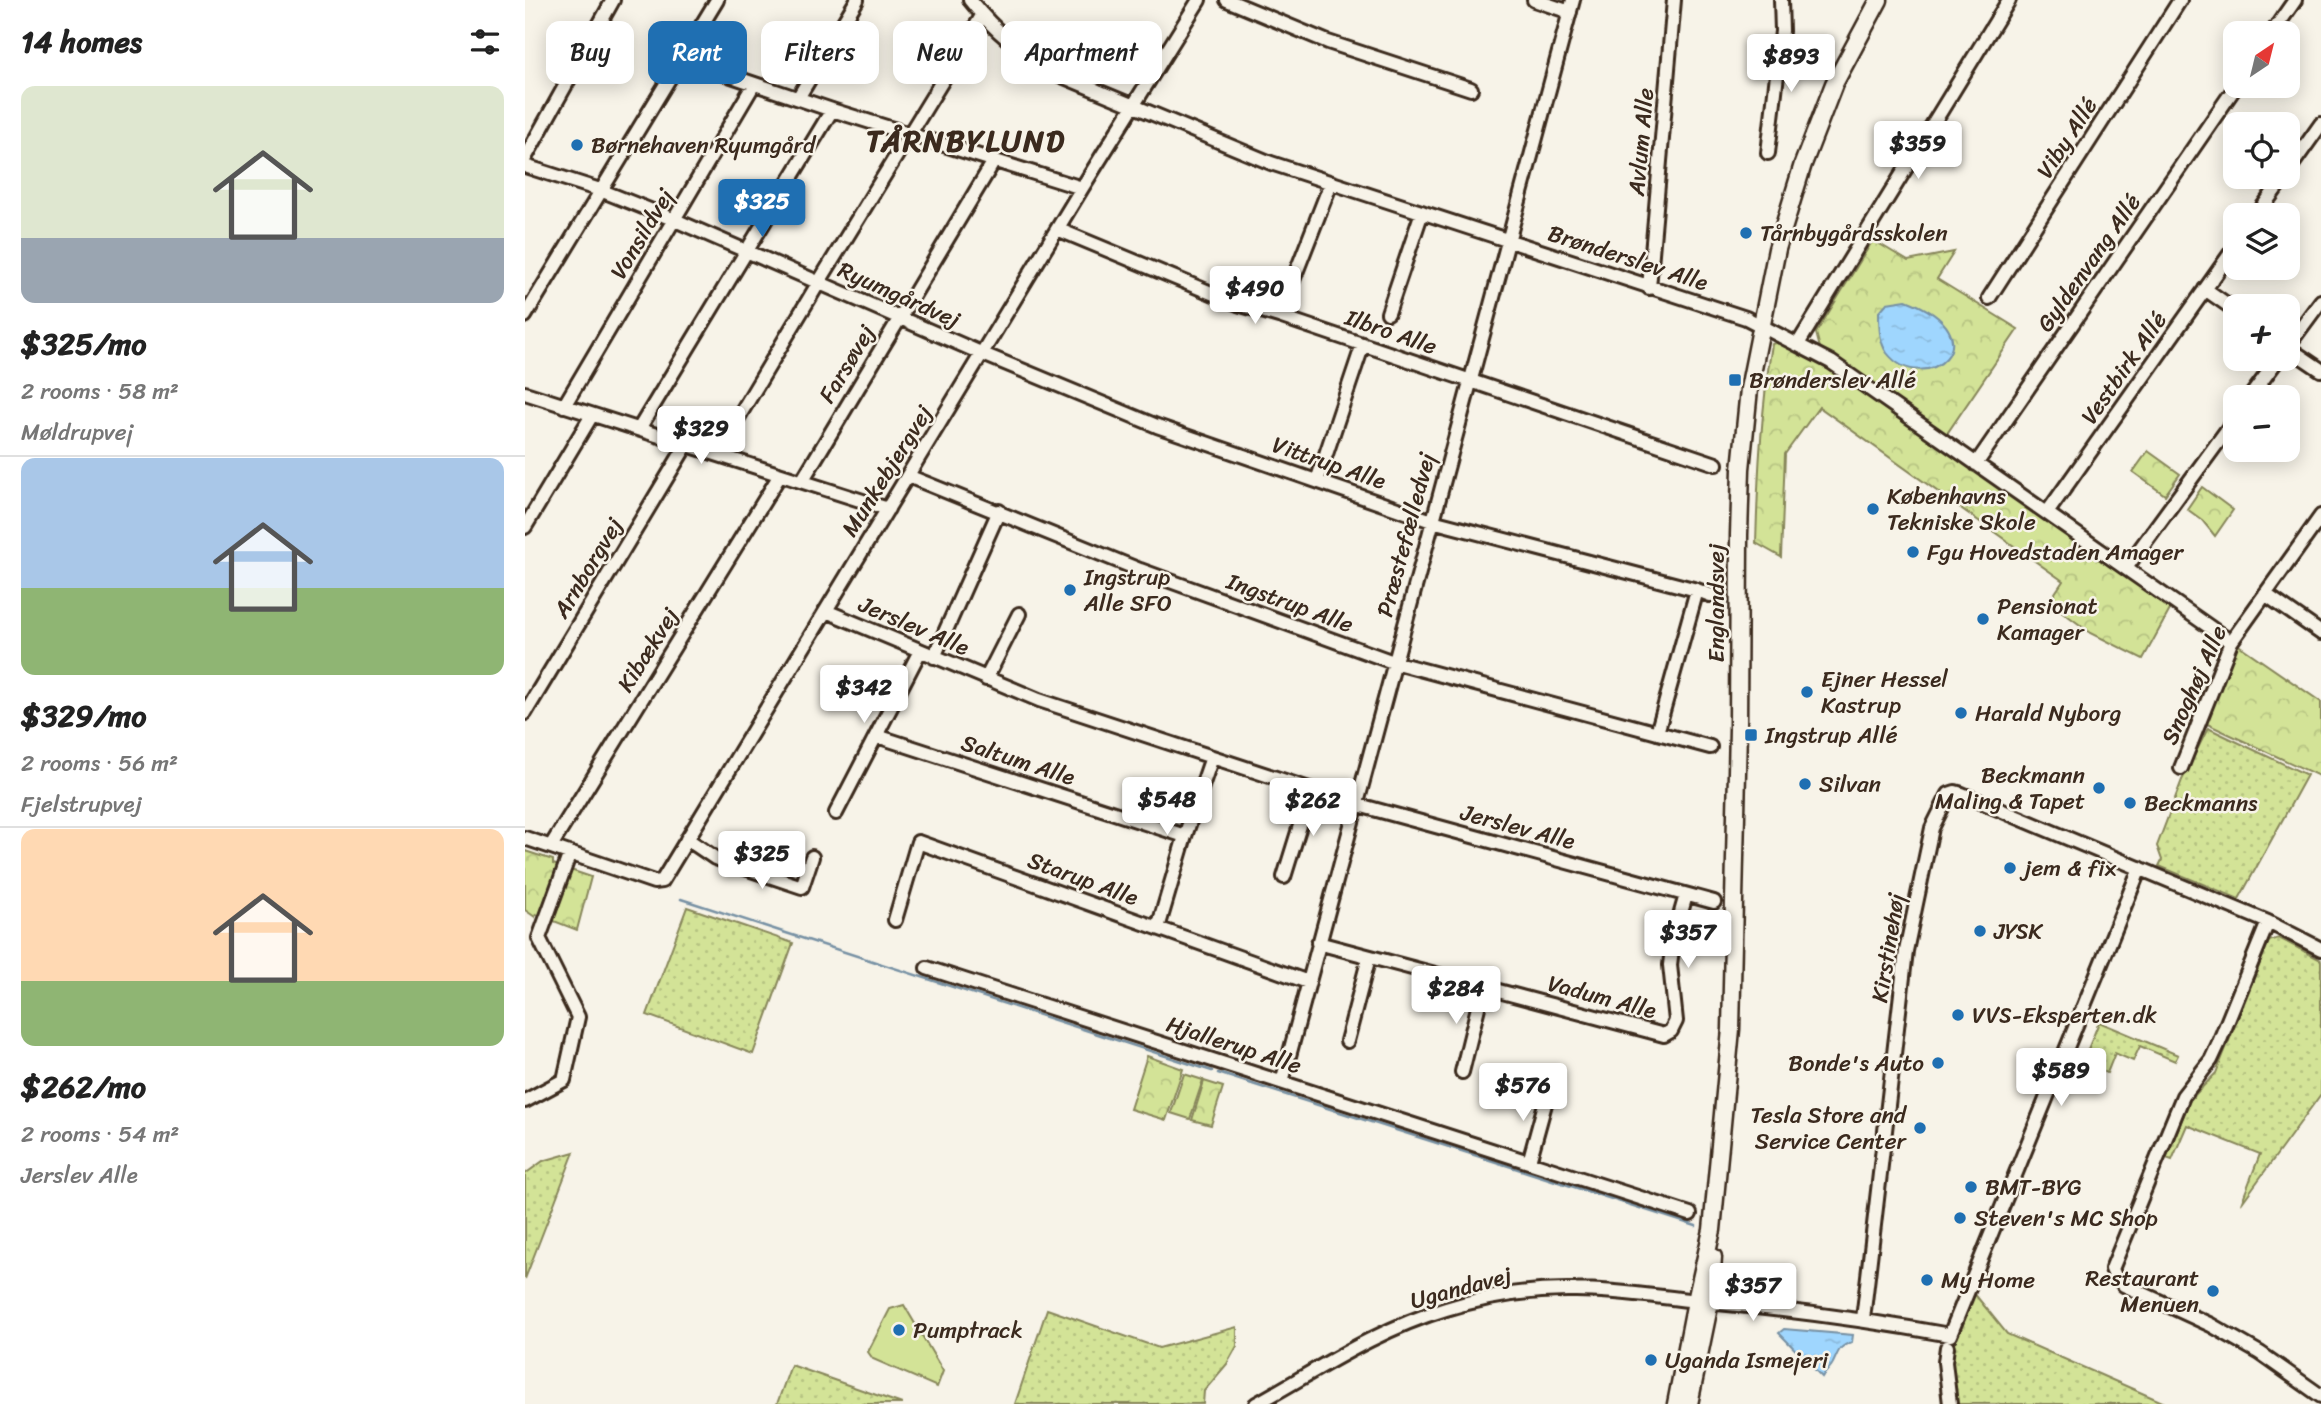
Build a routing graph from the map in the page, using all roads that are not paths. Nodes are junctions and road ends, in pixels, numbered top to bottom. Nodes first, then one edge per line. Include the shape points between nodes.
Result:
1 (613, 0) edge
2 (717, 0) edge
3 (857, 0) edge
4 (970, 0) edge
5 (1199, 0) edge
6 (1227, 0) edge
7 (1534, 0) edge
8 (1674, 0) edge
9 (1781, 0) edge
10 (1879, 0) edge
11 (2009, 0) edge
12 (2180, 0) edge
13 (2295, 0) edge
14 (1571, 6) edge
15 (982, 16) junction
16 (704, 21) edge
17 (2280, 21) edge
18 (747, 82) edge
19 (666, 84) edge
20 (754, 84) junction
21 (1471, 89) dead end
22 (798, 98) junction
23 (2228, 98) edge
24 (1132, 105) junction
25 (832, 110) junction
26 (2321, 124) edge
27 (910, 133) junction
28 (1768, 153) dead end
29 (2300, 154) edge
30 (525, 158) edge
31 (995, 161) junction
32 (525, 166) edge
33 (1331, 183) junction
34 (1082, 188) junction
35 (600, 190) junction
36 (1422, 212) junction
37 (675, 220) junction
38 (1057, 229) junction
39 (1507, 240) junction
40 (746, 251) junction
41 (2223, 264) edge
42 (819, 282) junction
43 (1649, 288) junction
44 (2205, 289) junction
45 (1989, 298) dead end
46 (2321, 301) edge
47 (2223, 302) edge
48 (1388, 313) dead end
49 (525, 316) edge
50 (1279, 316) junction
51 (899, 318) junction
52 (1762, 325) junction
53 (2300, 329) edge
54 (1798, 344) junction
55 (1363, 345) junction
56 (983, 354) junction
57 (2300, 356) edge
58 (2321, 370) edge
59 (1470, 381) junction
60 (525, 393) edge
61 (564, 406) junction
62 (592, 415) junction
63 (639, 429) junction
64 (2223, 435) edge
65 (687, 444) junction
66 (717, 453) junction
67 (1716, 464) dead end
68 (1976, 464) junction
69 (780, 475) junction
70 (908, 476) junction
71 (802, 481) junction
72 (1317, 481) junction
73 (888, 509) junction
74 (999, 511) junction
75 (2047, 513) junction
76 (2321, 516) edge
77 (1431, 521) junction
78 (525, 527) edge
79 (2126, 568) junction
80 (1697, 590) junction
81 (2265, 594) junction
82 (1710, 595) dead end
83 (826, 611) junction
84 (1019, 614) dead end
85 (2321, 633) edge
86 (2231, 642) junction
87 (920, 651) junction
88 (934, 657) junction
89 (1393, 662) junction
90 (986, 679) junction
91 (525, 713) edge
92 (1657, 733) junction
93 (877, 736) junction
94 (1710, 747) dead end
95 (1212, 757) junction
96 (2181, 768) dead end
97 (1311, 790) junction
98 (1355, 804) junction
99 (836, 813) dead end
100 (1185, 836) junction
101 (525, 838) edge
102 (687, 839) junction
103 (551, 846) junction
104 (571, 853) junction
105 (812, 858) dead end
106 (2140, 869) junction
107 (1284, 877) dead end
108 (1686, 895) junction
109 (1714, 902) dead end
110 (895, 919) dead end
111 (2268, 922) junction
112 (1157, 928) junction
113 (539, 938) junction
114 (525, 943) edge
115 (1318, 943) junction
116 (2321, 949) edge
117 (1369, 957) junction
118 (927, 968) dead end
119 (1308, 982) junction
120 (1483, 987) junction
121 (1347, 1041) dead end
122 (1461, 1072) dead end
123 (1282, 1082) junction
124 (1548, 1093) dead end
125 (525, 1101) edge
126 (1529, 1162) junction
127 (1690, 1214) dead end
128 (1703, 1301) junction
129 (1863, 1319) junction
130 (1949, 1341) junction
131 (2321, 1396) edge
132 (1256, 1404) edge
133 (1676, 1404) edge
134 (1689, 1404) edge
135 (1950, 1404) edge

1 - 30 street
2 - 16 street
3 - 22 street
4 - 15 street, Brønderslev Alle
5 - 24 street, Munkebjergvej
6 - 21 street via 1328,42
7 - 14 street
8 - 43 street, Avlum Alle
9 - 28 street via 1782,31
10 - 52 main road, Englandsvej via 1834,84 1803,164 1777,249
11 - 54 street
12 - 45 street, Viby Allé
13 - 17 street
14 - 39 street, Præstefælledvej
15 - 24 street, Brønderslev Alle via 1002,37 1047,68
15 - 27 street
18 - 20 street
19 - 35 street
20 - 22 street
20 - 37 street, Vonsildvej
22 - 25 street
23 - 68 street, Gyldenvang Allé
24 - 33 street, Brønderslev Alle
24 - 34 street, Munkebjergvej
25 - 27 street
25 - 40 street
26 - 29 street
27 - 31 street
27 - 42 street
31 - 34 street
31 - 51 street, Farsøvej
32 - 35 street, Ryumgårdvej
33 - 36 street, Brønderslev Alle
33 - 50 street
34 - 38 street, Munkebjergvej
35 - 37 street, Ryumgårdvej
35 - 49 street
36 - 39 street, Brønderslev Alle
36 - 48 street
37 - 40 street, Ryumgårdvej
37 - 61 street, Vonsildvej
38 - 50 street, Ilbro Alle via 1238,304
38 - 56 street, Munkebjergvej
39 - 43 street, Brønderslev Alle
39 - 59 street, Præstefælledvej
40 - 42 street, Ryumgårdvej
40 - 63 street
41 - 44 street, Vestbirk Allé
42 - 51 street, Ryumgårdvej
42 - 66 street
43 - 52 street, Brønderslev Alle
44 - 47 street
44 - 75 street, Vestbirk Allé
46 - 53 street
50 - 55 street, Ilbro Alle
51 - 56 street, Ryumgårdvej
51 - 71 street, Farsøvej
52 - 54 street, Brønderslev Alle
52 - 128 main road, Englandsvej via 1749,389 1741,469 1731,1030
54 - 68 street, Brønderslev Alle via 1831,362
55 - 59 street, Ilbro Alle
55 - 72 street
56 - 70 street, Munkebjergvej
56 - 72 street, Vittrup Alle via 1157,426
57 - 58 street
59 - 67 street, Ilbro Alle
59 - 77 street, Præstefælledvej
60 - 61 street
61 - 62 street
62 - 63 street
62 - 78 street
63 - 65 street
64 - 79 street
65 - 66 street
65 - 91 street, Arnborgvej
66 - 69 street
68 - 75 street, Brønderslev Alle
69 - 71 street
69 - 103 street, Kibækvej
70 - 73 street, Munkebjergvej
70 - 74 street, Ingstrup Alle
71 - 73 street
72 - 77 street, Vittrup Alle
73 - 83 street, Munkebjergvej
74 - 88 street
74 - 89 street, Ingstrup Alle via 1140,570
75 - 79 street, Brønderslev Alle
76 - 81 street, Snoghøj Alle
77 - 80 street, Vittrup Alle
77 - 89 street, Præstefælledvej
79 - 86 street, Brønderslev Alle
80 - 82 street, Vittrup Alle
80 - 92 street
81 - 85 street
81 - 86 street, Snoghøj Alle
83 - 87 street, Jerslev Alle
83 - 102 street, Munkebjergvej
84 - 90 street, Jerslev Alle
86 - 96 street, Snoghøj Alle
87 - 88 street, Jerslev Alle
87 - 93 street
88 - 90 street, Jerslev Alle
89 - 92 street, Ingstrup Alle
89 - 98 street, Præstefælledvej
90 - 95 street, Jerslev Alle
92 - 94 street, Ingstrup Alle
93 - 99 street
93 - 100 street, Saltum Alle
95 - 97 street, Jerslev Alle
95 - 100 street
97 - 98 street, Jerslev Alle
97 - 107 street
98 - 108 street, Jerslev Alle
98 - 115 street, Præstefælledvej
100 - 112 street
101 - 103 street, Munkebjergvej
102 - 104 street, Munkebjergvej via 662,881 654,882
102 - 105 street via 715,858 802,887
103 - 104 street, Munkebjergvej
104 - 113 street
106 - 111 street, Kirstinehøj
106 - 129 street, Kirstinehøj via 1962,794 1946,797 1932,828 1906,951
106 - 130 street
108 - 109 street, Jerslev Alle
108 - 120 street, Vadum Alle via 1670,965 1676,1021 1664,1035
110 - 112 street, Starup Alle via 918,842
111 - 116 street, Kirstinehøj
111 - 131 street via 2211,1060 2183,1096 2112,1269 2119,1282 2211,1325
112 - 119 street, Starup Alle
113 - 114 street
113 - 125 street via 578,1017 564,1080
115 - 117 street, Vadum Alle
115 - 119 street, Præstefælledvej
117 - 120 street, Vadum Alle
117 - 121 street
118 - 123 street, Hjallerup Alle
119 - 123 street, Præstefælledvej
120 - 122 street
123 - 126 street, Hjallerup Alle
124 - 126 street
126 - 127 street, Hjallerup Alle
128 - 129 street
128 - 132 street, Ugandavej via 1577,1290 1477,1300 1379,1336
128 - 133 main road, Englandsvej
128 - 134 main road, Englandsvej
129 - 130 street
130 - 135 street via 1945,1362

